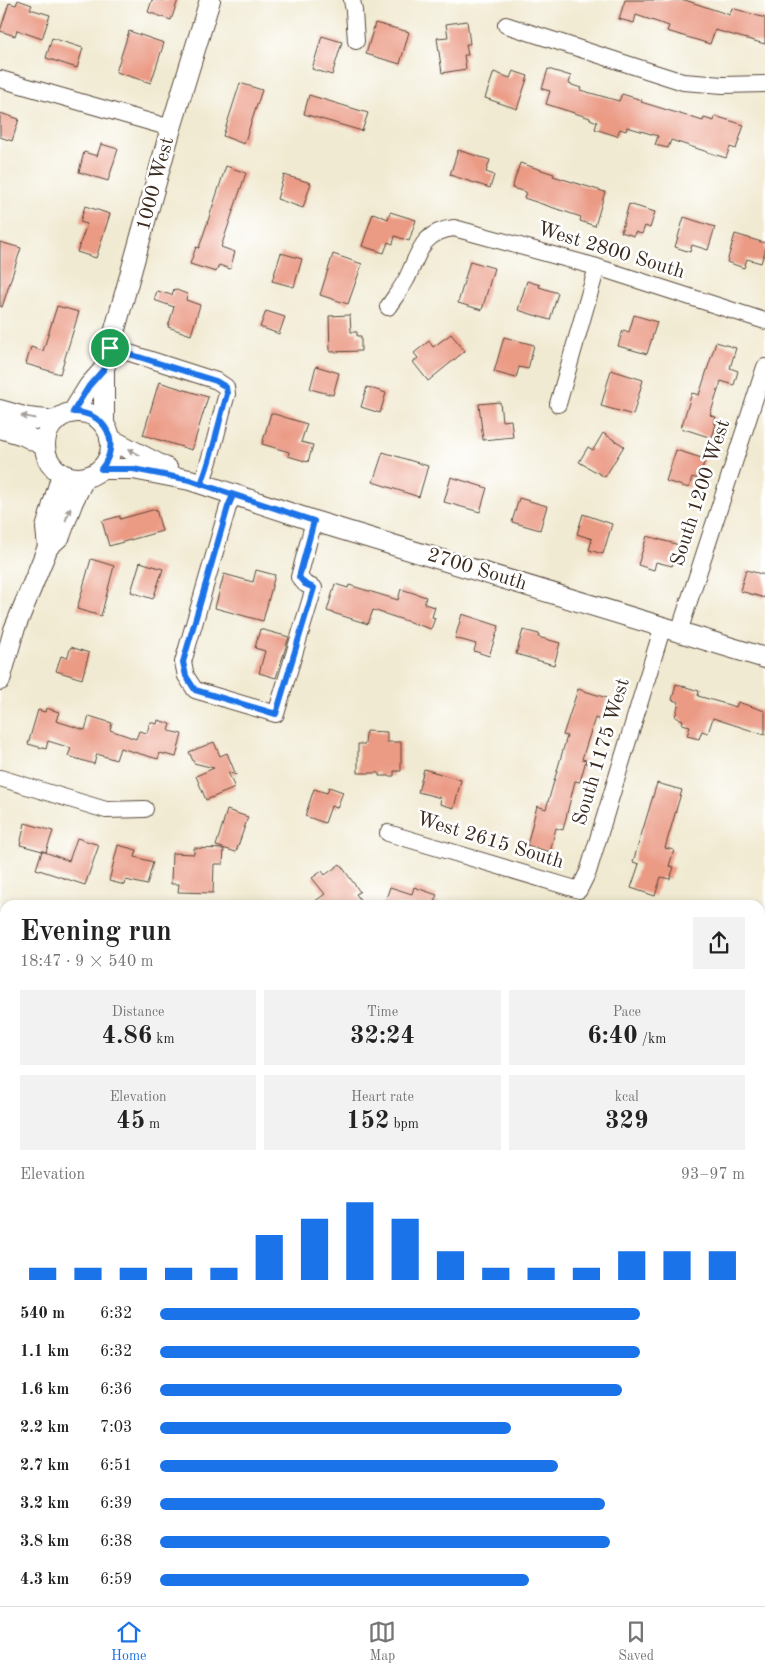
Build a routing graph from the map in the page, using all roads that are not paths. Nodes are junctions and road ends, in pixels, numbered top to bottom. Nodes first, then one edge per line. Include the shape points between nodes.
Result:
1 (210, 0) edge
2 (352, 0) edge
3 (506, 26) dead end
4 (356, 41) dead end
5 (0, 79) edge
6 (765, 84) edge
7 (171, 128) junction
8 (597, 267) junction
9 (388, 306) dead end
10 (765, 320) edge
11 (110, 348) junction
12 (765, 367) edge
13 (104, 369) junction
14 (558, 404) dead end
15 (0, 410) edge
16 (64, 417) junction
17 (0, 428) edge
18 (107, 432) junction
19 (45, 446) junction
20 (93, 473) junction
21 (62, 474) junction
22 (195, 482) junction
23 (233, 495) junction
24 (314, 521) junction
25 (48, 547) junction
26 (671, 629) junction
27 (765, 658) edge
28 (0, 680) edge
29 (0, 778) edge
30 (145, 808) dead end
31 (388, 833) dead end
32 (579, 890) joint

1 - 7 main road, 1000 West
2 - 4 street
3 - 6 street via 683,82
5 - 7 street
7 - 11 main road, 1000 West
8 - 9 street, West 2800 South via 454,228 443,229 420,247 406,281
8 - 10 street, West 2800 South
8 - 14 street
11 - 13 main road, 1000 West
11 - 22 street via 216,381 226,387 211,460
12 - 26 street, South 1200 West
13 - 16 main road
13 - 18 main road
16 -> 15 main road via 28,418
16 - 18 main road via 90,415
16 - 19 main road via 50,428
17 - 19 main road
18 - 20 main road via 109,455
22 -> 18 main road
19 - 21 main road via 47,456
20 - 21 main road via 75,478
20 - 22 main road via 133,469
25 -> 20 main road via 60,536 72,501
21 - 25 main road via 46,528
22 - 23 main road, 2700 South
23 - 24 main road, 2700 South
23 - 24 street via 183,662 186,676 195,690 276,714 314,588 299,577
24 - 26 main road, 2700 South
25 - 28 main road via 14,630
26 - 27 main road, 2700 South
26 - 32 street, South 1175 West via 588,872
29 - 30 street via 106,810
31 - 32 street, West 2615 South

